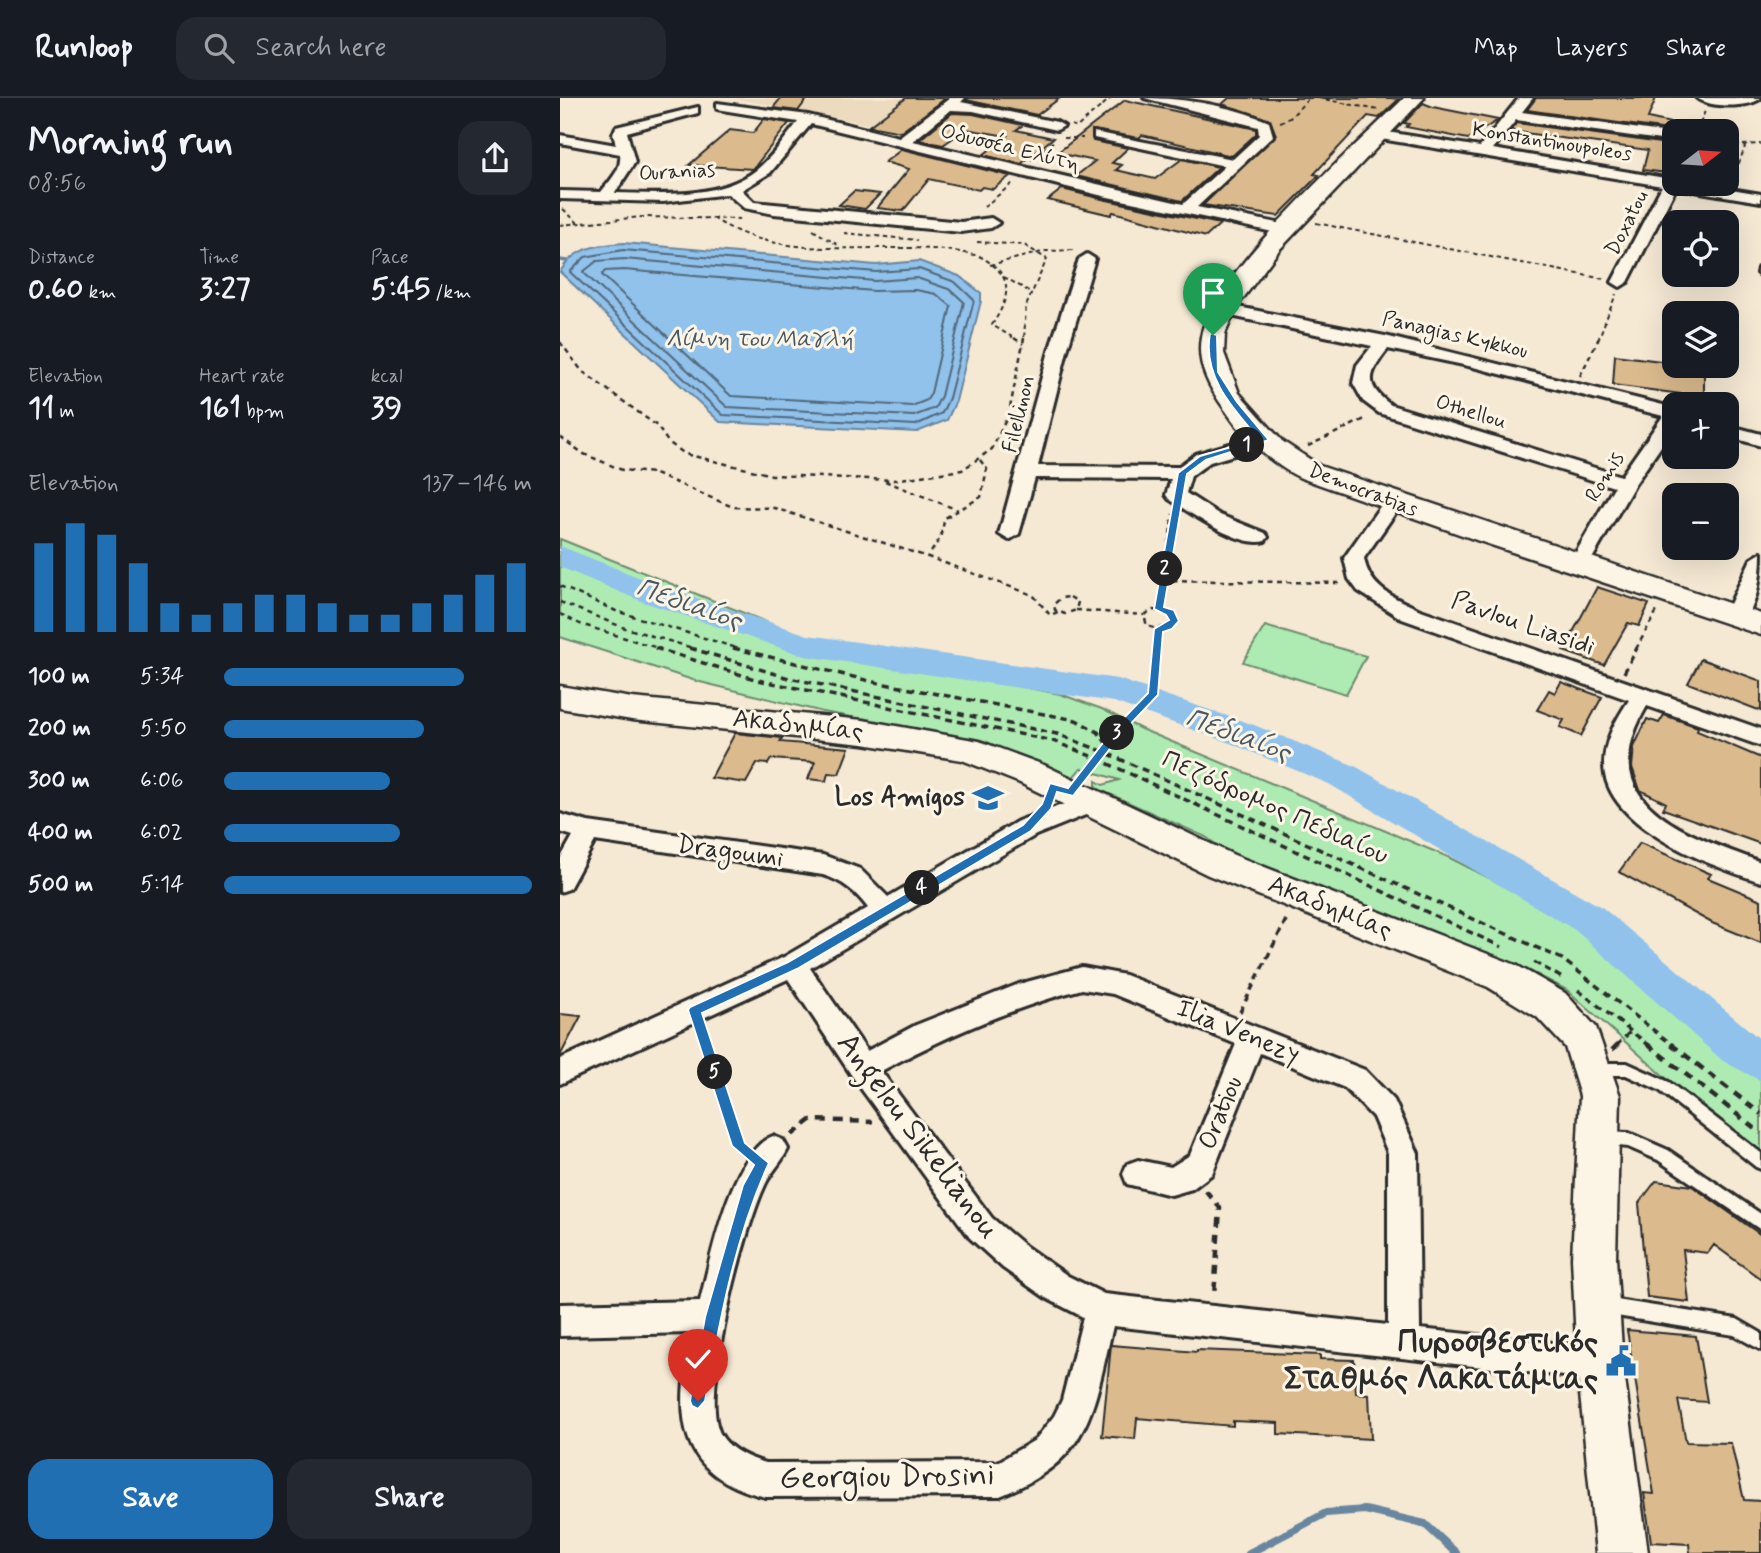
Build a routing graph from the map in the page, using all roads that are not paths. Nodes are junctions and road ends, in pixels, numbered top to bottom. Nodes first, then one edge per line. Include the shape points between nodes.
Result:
1 (1151, 98) edge
2 (1526, 98) edge
3 (1704, 98) edge
4 (1754, 98) edge
5 (1710, 99) edge
6 (721, 102) edge
7 (954, 102) edge
8 (696, 104) edge
9 (1407, 106) edge
10 (1511, 115) junction
11 (808, 119) junction
12 (1057, 132) road end
13 (1099, 135) road end
14 (1381, 135) junction
15 (1662, 136) edge
16 (560, 139) edge
17 (901, 143) junction
18 (626, 151) junction
19 (1483, 153) junction
20 (1233, 163) junction
21 (1662, 181) edge
22 (732, 189) junction
23 (560, 195) edge
24 (606, 195) junction
25 (1740, 195) edge
26 (1667, 196) edge
27 (1761, 198) edge
28 (1185, 210) junction
29 (991, 223) dead end
30 (1292, 225) junction
31 (1087, 259) road end
32 (1620, 282) road end
33 (1223, 309) junction
34 (1385, 341) junction
35 (1662, 411) edge
36 (1662, 431) edge
37 (1739, 434) edge
38 (1264, 440) junction
39 (1761, 440) edge
40 (1027, 471) junction
41 (1182, 473) junction
42 (1625, 484) junction
43 (1393, 502) junction
44 (1009, 534) dead end
45 (1258, 537) dead end
46 (1761, 559) edge
47 (1578, 566) junction
48 (1735, 617) junction
49 (1761, 625) edge
50 (1642, 696) junction
51 (560, 697) edge
52 (1761, 738) edge
53 (1071, 794) junction
54 (560, 823) edge
55 (1027, 828) junction
56 (589, 831) junction
57 (1761, 872) edge
58 (560, 882) edge
59 (883, 910) junction
60 (793, 965) junction
61 (1241, 1034) junction
62 (862, 1067) junction
63 (1594, 1069) junction
64 (560, 1072) edge
65 (1599, 1139) junction
66 (768, 1156) road end
67 (1761, 1162) edge
68 (1138, 1174) dead end
69 (1761, 1223) edge
70 (1597, 1305) junction
71 (1101, 1309) junction
72 (713, 1317) junction
73 (560, 1320) edge
74 (1404, 1341) junction
75 (1761, 1342) edge
76 (1600, 1364) junction
77 (1622, 1553) edge

1 - 20 street via 1264,125 1266,135
2 - 10 street
3 - 5 street
4 - 5 street
6 - 8 street, Οδυσσέα Ελύτη via 705,111
6 - 11 street, Οδυσσέα Ελύτη
7 - 12 street
7 - 17 street
8 - 18 street, Οδυσσέα Ελύτη via 621,130
9 - 14 street, Democratias
10 - 15 street
10 - 19 street
11 - 17 street, Οδυσσέα Ελύτη
11 - 22 street, Ouranias via 760,174
13 - 20 street
14 - 19 street, Konstantinoupoleos
14 - 30 street, Democratias
16 - 18 street
17 - 28 street, Οδυσσέα Ελύτη
18 - 24 street via 627,164
19 - 21 street, Konstantinoupoleos
20 - 28 street
22 - 24 street, Ouranias via 686,197
22 - 29 street via 749,205 774,210 961,227
23 - 24 street, Ouranias
25 - 27 street, Konstantinoupoleos
26 - 32 street, Doxatou
28 - 30 street, Οδυσσέα Ελύτη
30 - 33 street, Democratias
31 - 40 street, Filellinon
33 - 34 street, Panagias Kykkou
33 - 38 street, Democratias via 1213,335 1214,372 1233,404
34 - 35 street, Panagias Kykkou
34 - 42 street, Othellou via 1366,366 1362,383 1368,397 1385,409
36 - 42 street, Romis
37 - 39 street
38 - 41 street via 1203,458
38 - 43 street, Democratias via 1306,470
40 - 41 street, Filellinon
40 - 44 street
41 - 45 street via 1176,495 1213,519
42 - 47 street, Romis
43 - 47 street, Democratias
43 - 50 street, Pavlou Liasidi via 1354,558 1360,583 1375,596 1410,614
46 - 48 street
47 - 48 street, Democratias
48 - 49 street, Democratias
50 - 52 street, Pavlou Liasidi
50 - 57 street via 1619,739 1616,757 1618,779 1629,798 1644,817 1666,831
51 - 53 street, Ακαδημίας via 925,741 967,749
53 - 55 street
53 - 55 street via 1047,806
53 - 63 street, Ακαδημίας via 1222,865 1529,989 1582,1038
54 - 56 street, Dragoumi
55 - 59 street
56 - 58 street
56 - 59 street, Dragoumi via 823,865 857,878
59 - 60 street
60 - 62 street, Angelou Sikelianou
60 - 64 street
61 - 62 street, Ilia Venezy via 1115,983 1082,978 975,1012
61 - 68 street, Oratiou via 1201,1164 1191,1174 1171,1181
61 - 74 street, Ilia Venezy via 1355,1079 1392,1122 1404,1153
62 - 71 street, Angelou Sikelianou via 981,1228 1046,1280
63 - 65 street, Ακαδημίας via 1600,1097
63 - 67 lane via 1627,1069 1664,1086
65 - 69 lane via 1629,1140 1663,1155
65 - 70 street, Ακαδημίας via 1594,1258
66 - 72 street, Georgiou Drosini via 750,1185
70 - 75 lane via 1737,1327
70 - 76 street, Ακαδημίας
71 - 72 street, Georgiou Drosini via 1078,1404 1066,1428 1047,1452 1000,1479 766,1480 744,1476 713,1450 701,1427 698,1401
71 - 74 street, Angelou Sikelianou
72 - 73 street
74 - 76 street, Angelou Sikelianou
76 - 77 street, Ακαδημίας

